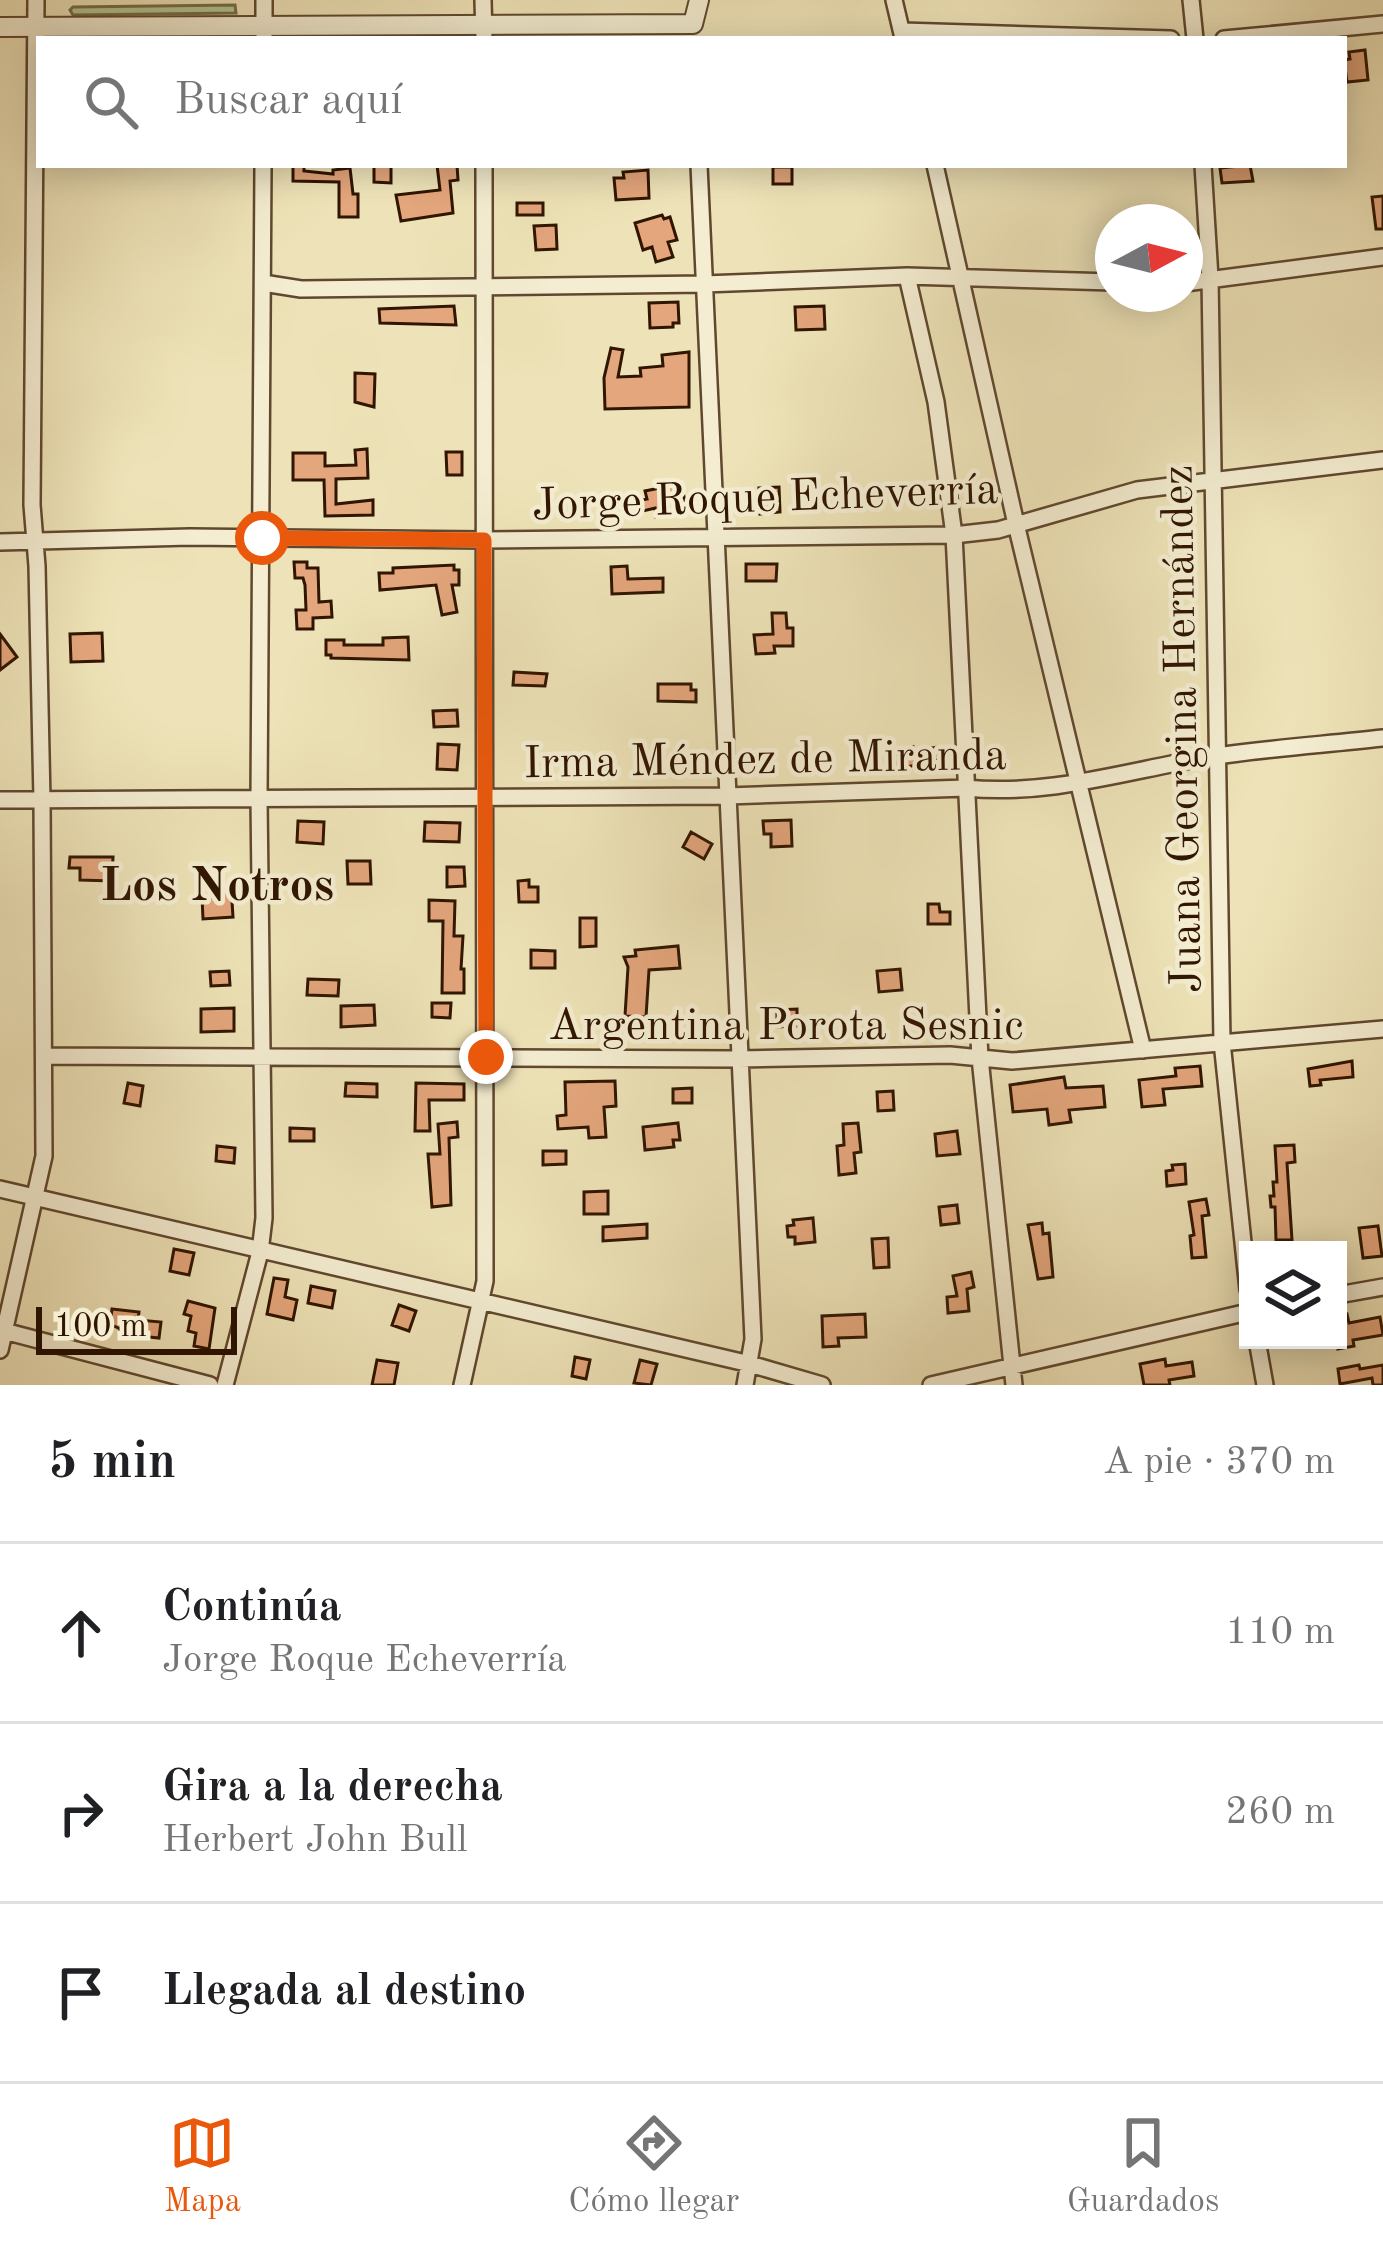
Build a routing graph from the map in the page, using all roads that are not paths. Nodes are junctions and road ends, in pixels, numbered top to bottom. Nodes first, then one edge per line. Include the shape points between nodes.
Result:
1 (36, 0) edge
2 (264, 0) edge
3 (484, 0) edge
4 (699, 0) edge
5 (894, 0) edge
6 (1191, 0) edge
7 (1383, 24) edge
8 (0, 27) edge
9 (36, 27) junction
10 (484, 32) edge
11 (693, 32) edge
12 (264, 33) edge
13 (903, 35) edge
14 (970, 36) edge
15 (1195, 36) edge
16 (1256, 36) edge
17 (263, 168) edge
18 (484, 168) edge
19 (699, 168) edge
20 (936, 168) edge
21 (1203, 168) edge
22 (1383, 257) edge
23 (958, 276) junction
24 (908, 277) junction
25 (1210, 278) junction
26 (1203, 279) edge
27 (1095, 281) edge
28 (263, 283) junction
29 (704, 284) junction
30 (484, 285) junction
31 (1383, 460) edge
32 (1211, 482) junction
33 (1016, 524) junction
34 (954, 535) junction
35 (262, 538) junction
36 (716, 538) junction
37 (484, 540) junction
38 (0, 542) edge
39 (34, 542) junction
40 (1383, 738) edge
41 (1215, 757) junction
42 (1078, 783) junction
43 (966, 788) junction
44 (728, 796) junction
45 (482, 798) junction
46 (260, 799) junction
47 (0, 800) edge
48 (42, 800) junction
49 (1383, 1029) edge
50 (1222, 1042) junction
51 (1143, 1050) junction
52 (262, 1055) junction
53 (44, 1056) junction
54 (486, 1057) junction
55 (739, 1058) junction
56 (980, 1058) junction
57 (0, 1189) edge
58 (37, 1198) junction
59 (1243, 1241) edge
60 (260, 1252) junction
61 (1383, 1287) edge
62 (1347, 1293) edge
63 (482, 1300) junction
64 (1239, 1314) edge
65 (3, 1330) edge
66 (1259, 1349) edge
67 (0, 1350) edge
68 (750, 1364) junction
69 (1012, 1376) edge
70 (210, 1385) edge
71 (225, 1385) edge
72 (462, 1385) edge
73 (745, 1385) edge
74 (822, 1385) edge
75 (931, 1385) edge
76 (1265, 1385) edge

1 - 9 street
2 - 12 street
3 - 10 street
4 - 11 street
5 - 13 street
6 - 15 street
7 - 16 street
8 - 9 street
9 - 12 street
9 - 39 street
10 - 11 street
10 - 12 street
13 - 14 street
17 - 28 street
18 - 30 street
19 - 29 street
20 - 23 street
21 - 25 street, Juana Georgina Hernández
22 - 25 street
23 - 24 street
23 - 27 street
23 - 33 street
24 - 29 street
24 - 34 street
25 - 26 street
25 - 32 street, Juana Georgina Hernández
28 - 30 street
28 - 35 street
29 - 30 street
29 - 36 street
30 - 37 street
31 - 32 street, Jorge Roque Echeverría
32 - 33 street, Jorge Roque Echeverría via 1137,490
32 - 41 street, Juana Georgina Hernández
33 - 34 street, Jorge Roque Echeverría
33 - 42 street
34 - 36 street, Jorge Roque Echeverría
34 - 43 street
35 - 37 street, Jorge Roque Echeverría
35 - 39 street, Jorge Roque Echeverría
35 - 46 street
36 - 37 street, Jorge Roque Echeverría
36 - 44 street
37 - 45 street
38 - 39 street, Jorge Roque Echeverría
39 - 48 street
40 - 41 street, Irma Méndez de Miranda
41 - 42 street, Irma Méndez de Miranda
41 - 50 street, Juana Georgina Hernández
42 - 43 street, Irma Méndez de Miranda
42 - 51 street
43 - 44 street, Irma Méndez de Miranda
43 - 56 street
44 - 45 street, Irma Méndez de Miranda
44 - 55 street
45 - 46 street, Irma Méndez de Miranda
45 - 54 street
46 - 48 street, Irma Méndez de Miranda
46 - 52 street
47 - 48 street, Irma Méndez de Miranda
48 - 53 street
49 - 50 street, Argentina Porota Sesnic
50 - 51 street, Argentina Porota Sesnic
50 - 59 street, Juana Georgina Hernández
51 - 56 street, Argentina Porota Sesnic
52 - 53 street, Argentina Porota Sesnic
52 - 54 street, Argentina Porota Sesnic
52 - 60 street
53 - 58 street
54 - 55 street, Argentina Porota Sesnic
54 - 63 street
55 - 56 street, Argentina Porota Sesnic
55 - 68 street
56 - 69 street
57 - 58 street
58 - 60 street
58 - 65 street
60 - 63 street
60 - 71 street
61 - 62 street
63 - 68 street
63 - 72 street
64 - 69 street
65 - 67 street
65 - 70 street
66 - 76 street
68 - 73 street
68 - 74 street
69 - 75 street

